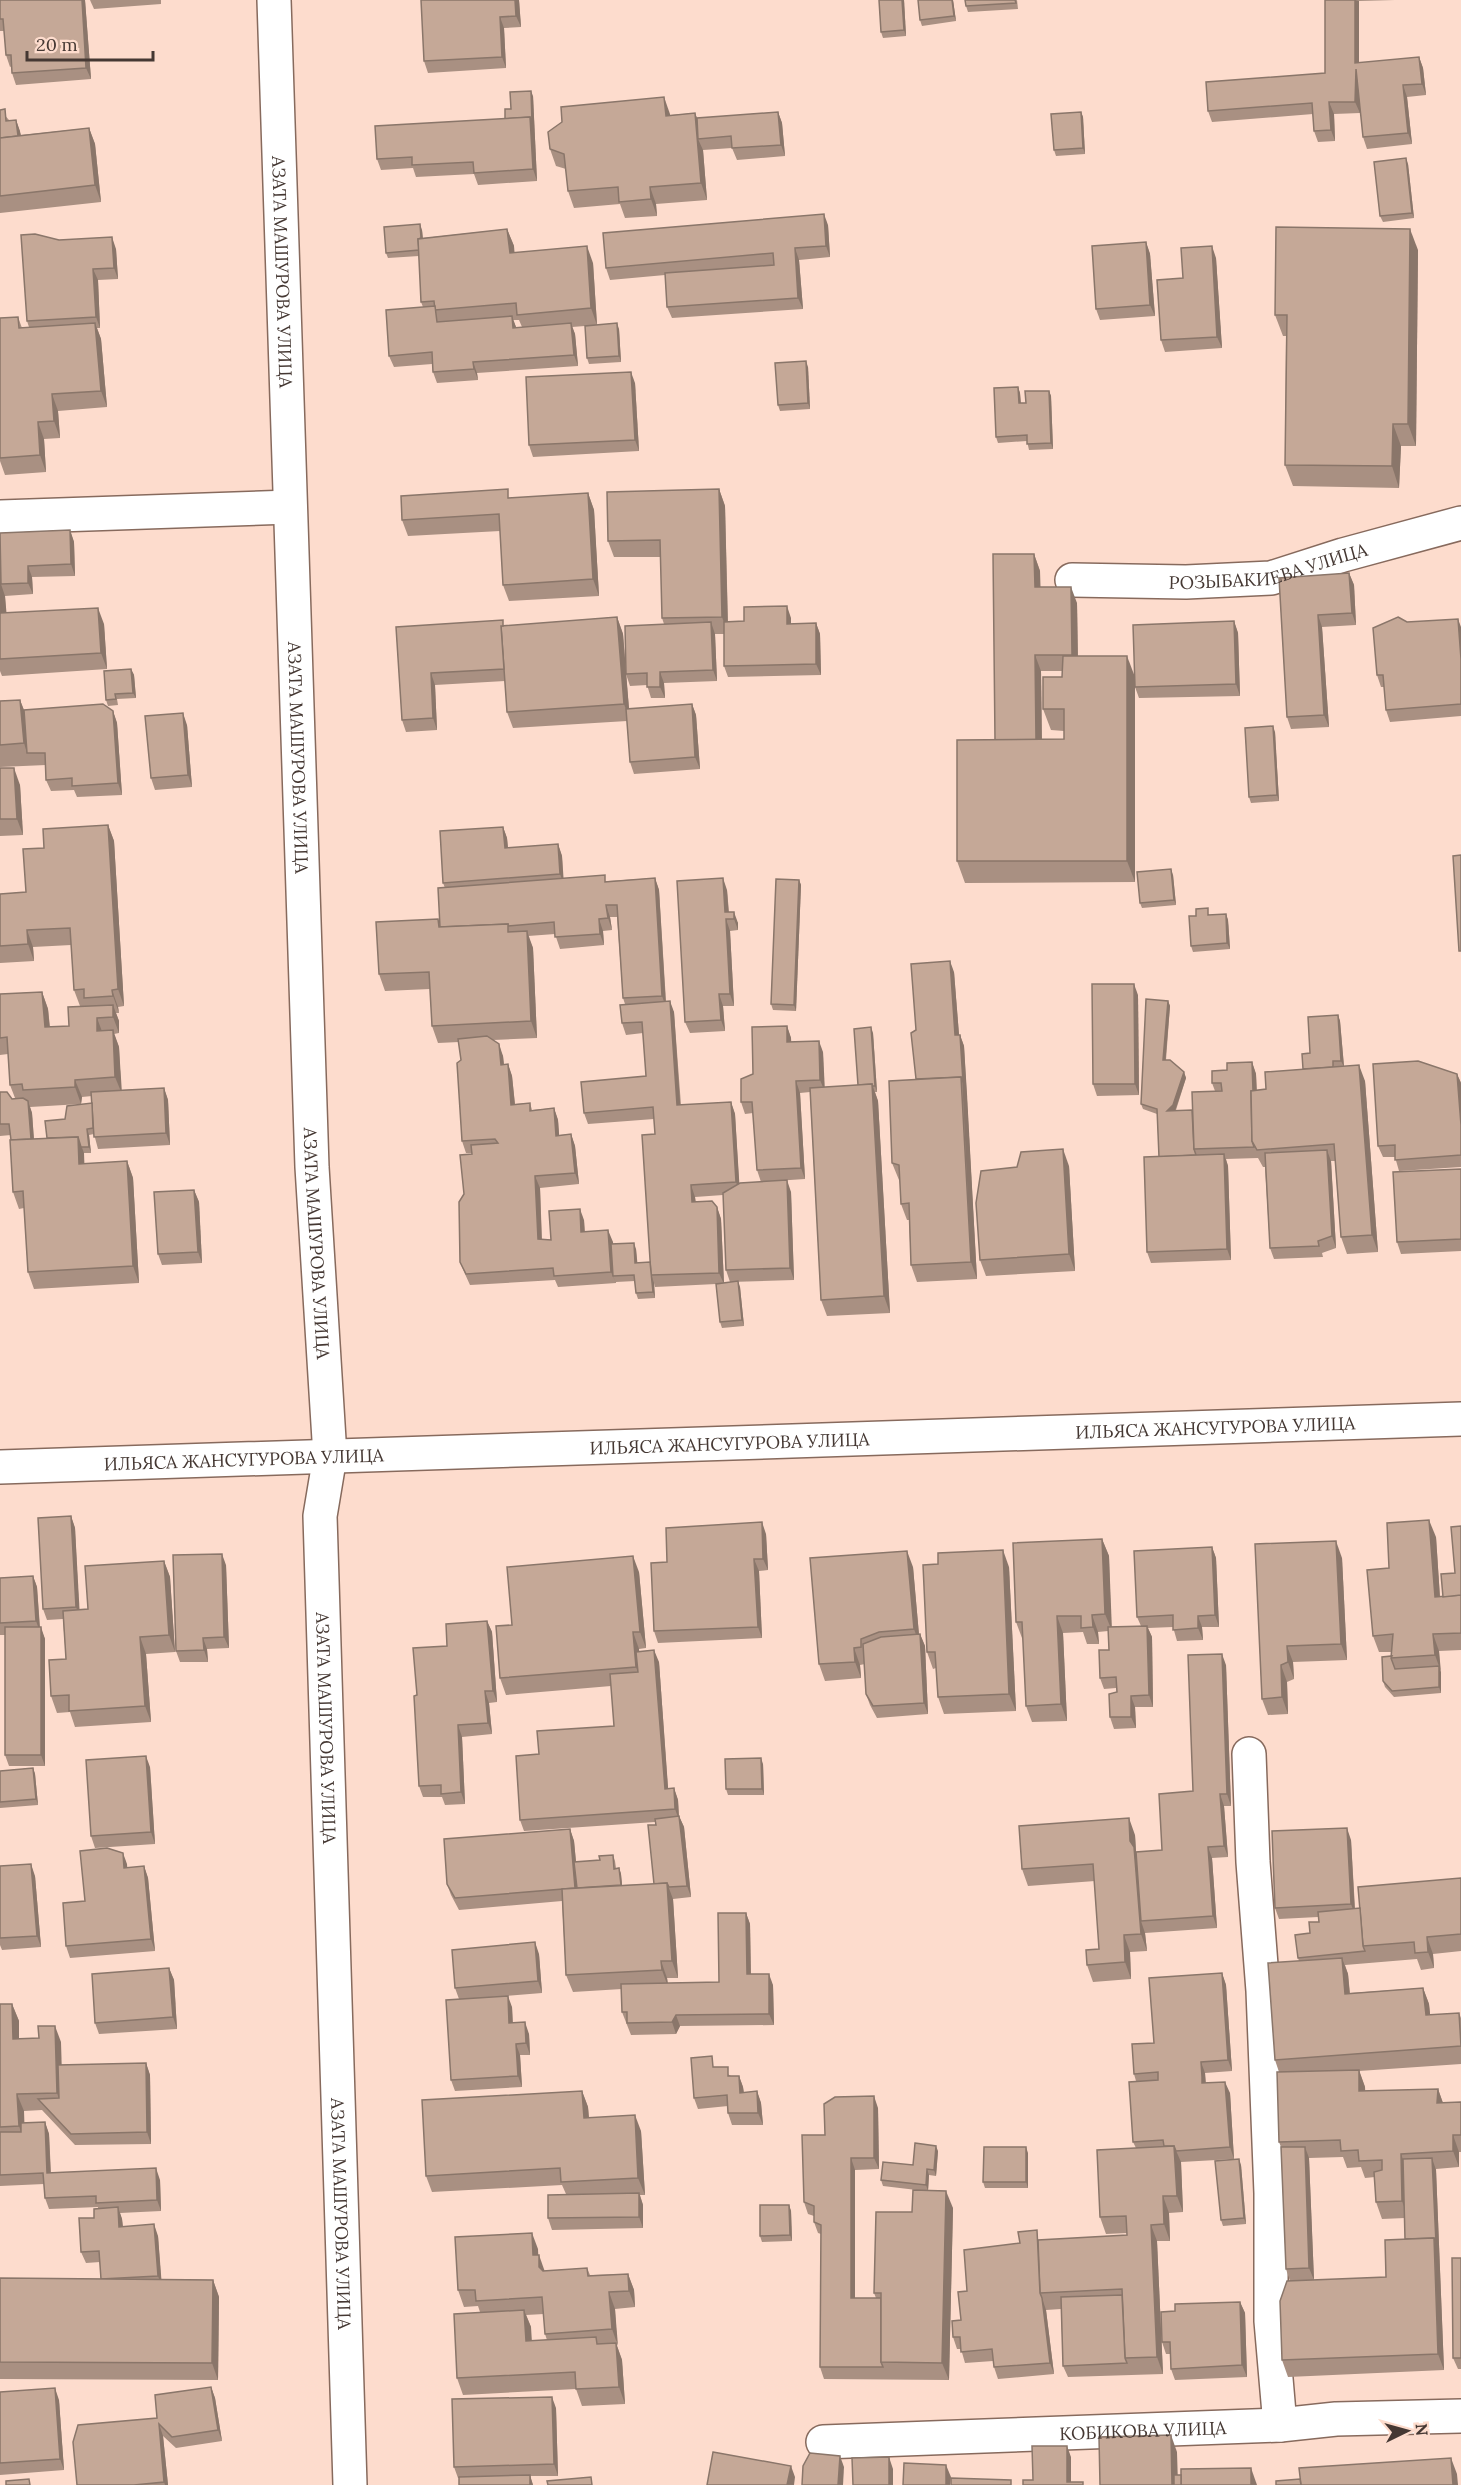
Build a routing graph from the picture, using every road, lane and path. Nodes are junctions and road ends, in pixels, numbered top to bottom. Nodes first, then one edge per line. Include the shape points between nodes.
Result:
1 (274, 0) edge
2 (290, 507) junction
3 (0, 517) edge
4 (1461, 523) edge
5 (1072, 580) dead end
6 (1461, 1419) edge
7 (330, 1456) junction
8 (0, 1467) edge
9 (1249, 1754) dead end
10 (1461, 2416) edge
11 (1280, 2425) junction
12 (823, 2442) dead end
13 (350, 2485) edge

1 - 2 street, АЗАТА МАШУРОВА УЛИЦА
2 - 3 street
2 - 7 street, АЗАТА МАШУРОВА УЛИЦА via 312,1167
4 - 5 street, РОЗЫБАКИЕВА УЛИЦА via 1271,578 1185,582
6 - 7 street, ИЛЬЯСА ЖАНСУГУРОВА УЛИЦА
7 - 8 street, ИЛЬЯСА ЖАНСУГУРОВА УЛИЦА
7 - 13 street, АЗАТА МАШУРОВА УЛИЦА via 320,1515
9 - 11 street via 1271,2193 1271,2321
10 - 11 street, КОБИКОВА УЛИЦА via 1336,2419
11 - 12 street, КОБИКОВА УЛИЦА

